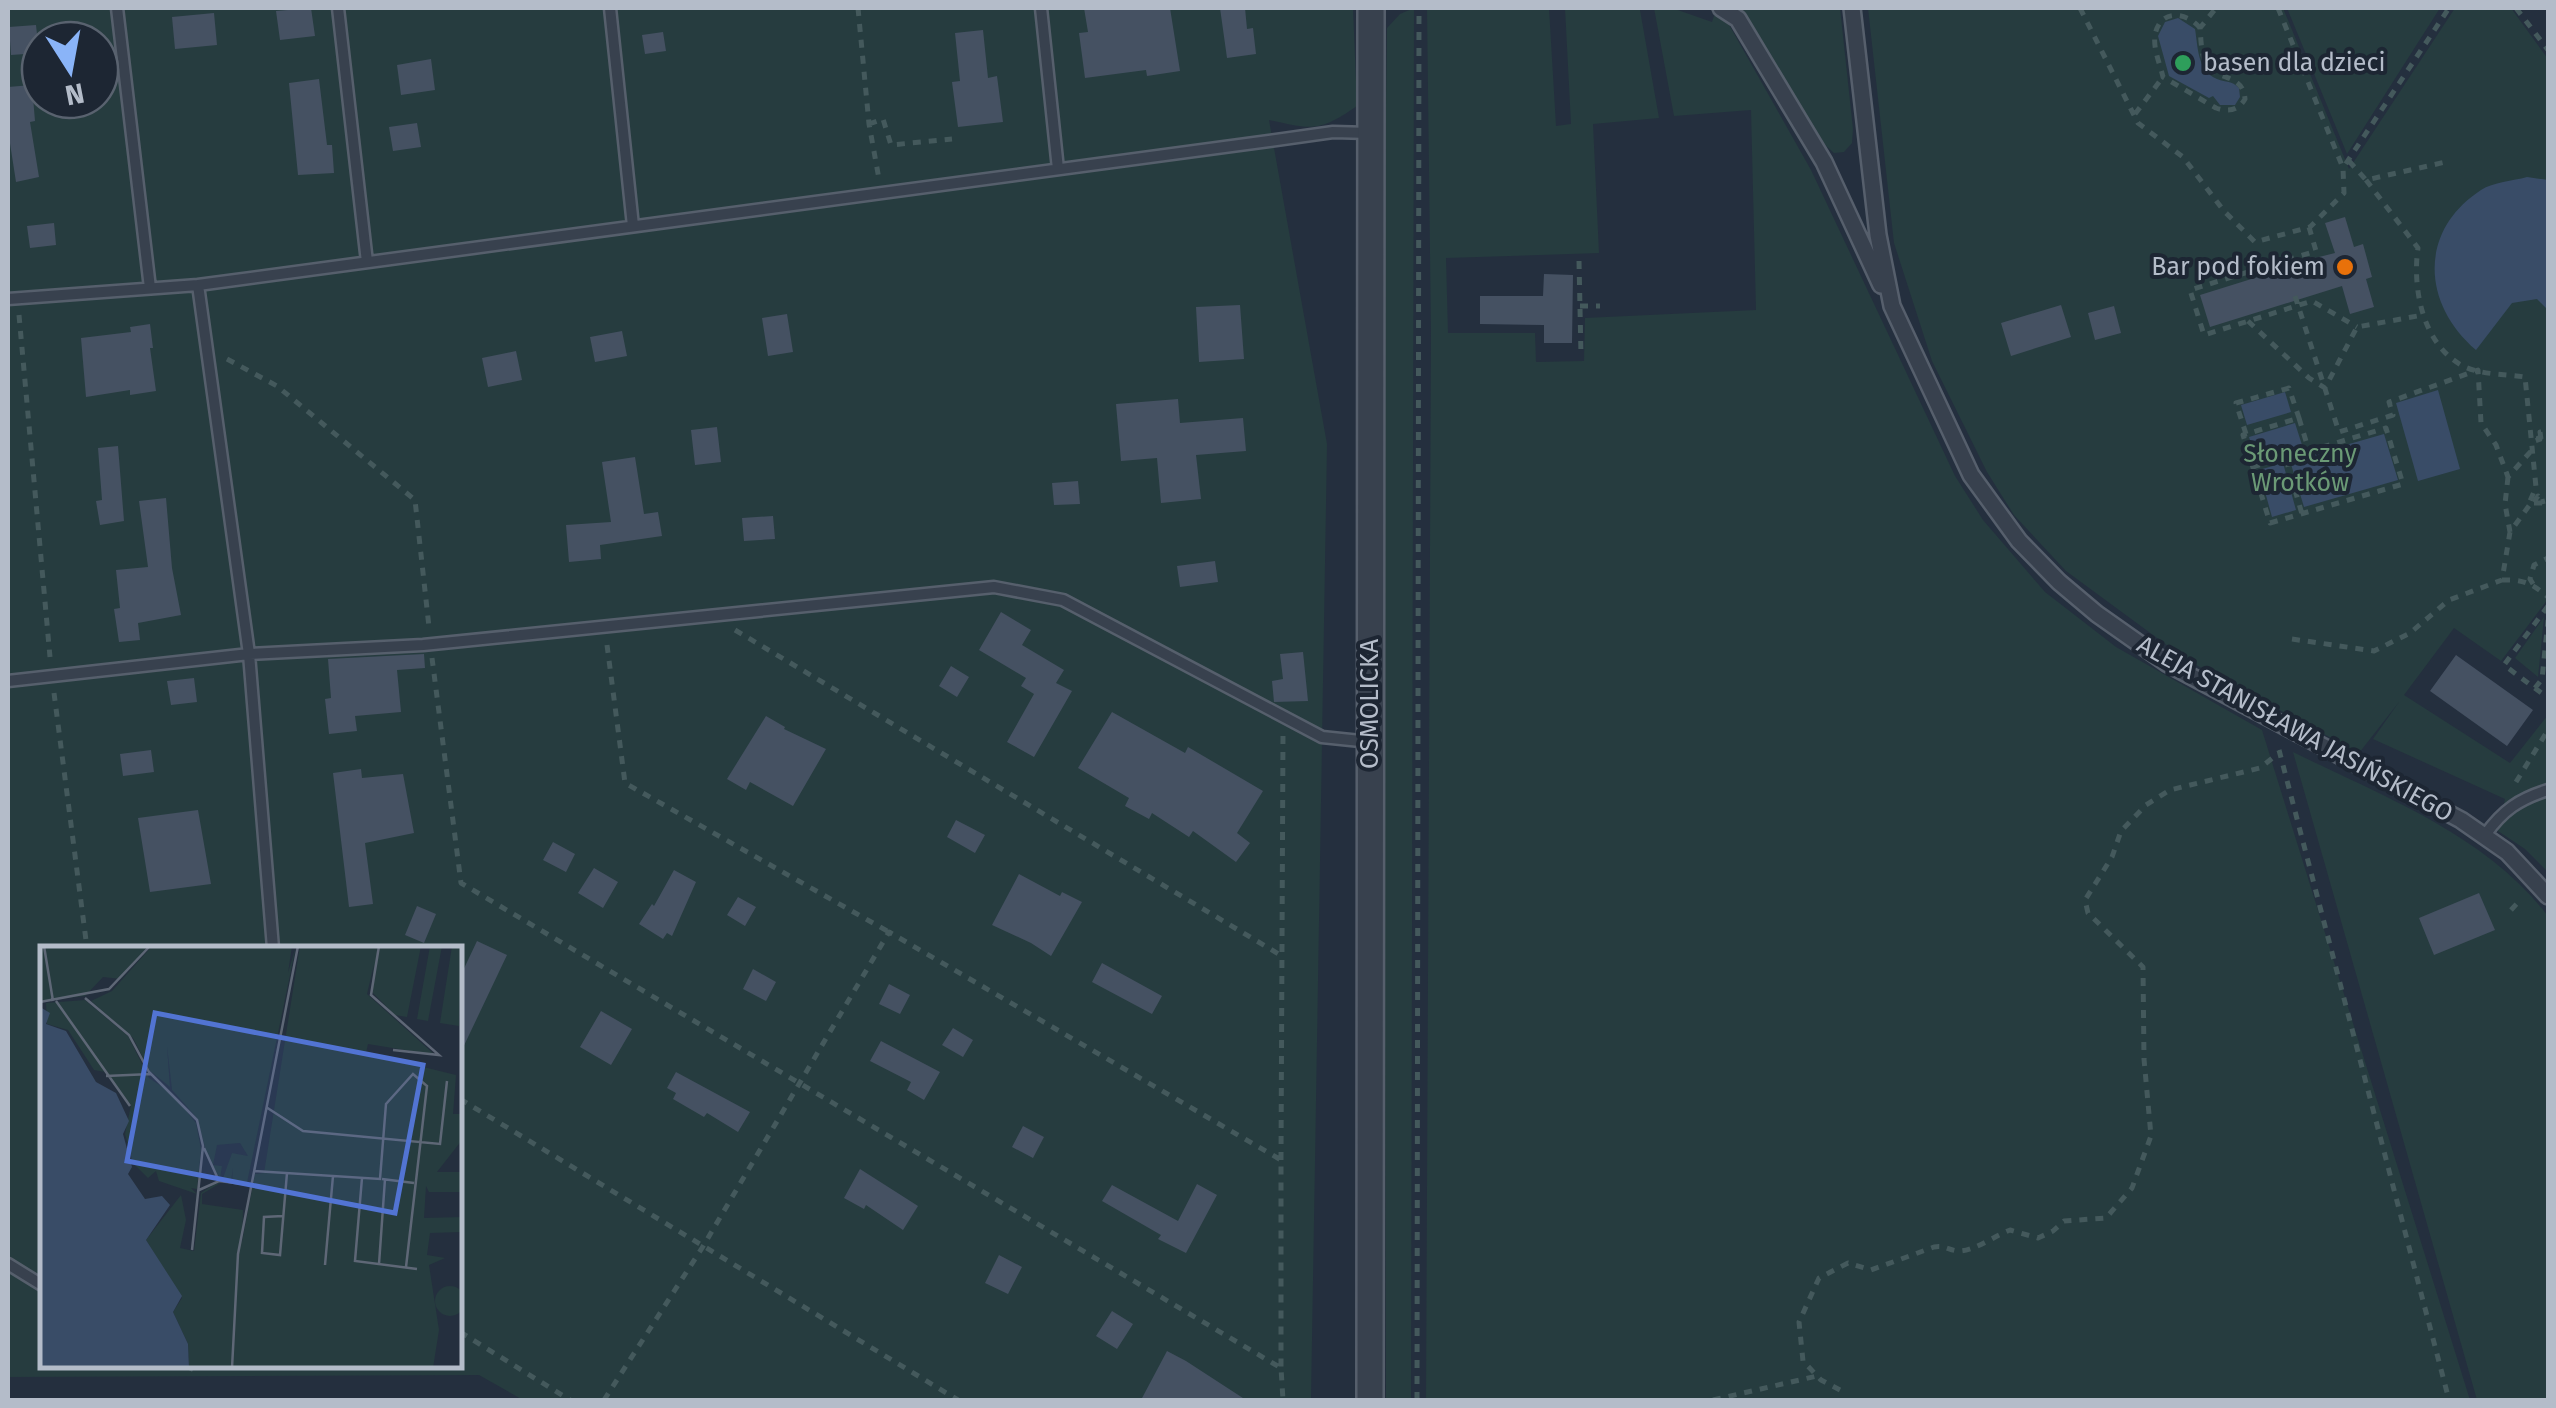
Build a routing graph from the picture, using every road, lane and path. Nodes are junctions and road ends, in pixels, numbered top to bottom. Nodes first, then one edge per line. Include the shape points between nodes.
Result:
1 (118, 8) edge
2 (338, 8) edge
3 (610, 8) edge
4 (858, 8) edge
5 (1041, 8) edge
6 (1371, 8) edge
7 (1419, 8) edge
8 (1721, 8) edge
9 (1852, 8) edge
10 (2080, 8) edge
11 (2216, 8) edge
12 (2278, 8) edge
13 (2448, 8) edge
14 (2516, 8) edge
15 (2200, 28) junction
16 (2548, 50) edge
17 (2163, 77) junction
18 (2134, 116) junction
19 (869, 124) junction
20 (1371, 133) junction
21 (952, 139) dead end
22 (2348, 160) junction
23 (2450, 160) dead end
24 (2343, 168) junction
25 (1058, 169) junction
26 (2366, 180) junction
27 (881, 192) junction
28 (633, 226) junction
29 (2309, 227) junction
30 (2284, 260) junction
31 (1579, 261) dead end
32 (367, 262) junction
33 (2288, 273) dead end
34 (198, 285) junction
35 (150, 288) junction
36 (2296, 296) dead end
37 (13, 299) edge
38 (2298, 305) junction
39 (1580, 306) junction
40 (1600, 306) dead end
41 (1892, 306) junction
42 (2423, 315) junction
43 (2248, 321) junction
44 (2357, 327) junction
45 (1580, 355) dead end
46 (206, 358) junction
47 (2478, 370) junction
48 (2326, 388) junction
49 (2299, 418) junction
50 (2339, 432) junction
51 (2545, 432) dead end
52 (2246, 434) junction
53 (2534, 439) junction
54 (2342, 442) junction
55 (2309, 450) junction
56 (2532, 450) junction
57 (2286, 458) junction
58 (2252, 467) junction
59 (2508, 477) junction
60 (2302, 514) junction
61 (2510, 532) junction
62 (2548, 558) edge
63 (2502, 580) junction
64 (2533, 584) junction
65 (2548, 597) edge
66 (2548, 613) edge
67 (709, 615) junction
68 (604, 626) junction
69 (2292, 639) dead end
70 (430, 643) junction
71 (249, 654) junction
72 (52, 676) junction
73 (8, 681) edge
74 (2535, 688) junction
75 (2548, 698) edge
76 (1283, 716) junction
77 (2272, 720) junction
78 (2548, 730) edge
79 (1370, 742) junction
80 (2280, 752) junction
81 (2548, 790) edge
82 (2496, 819) junction
83 (2485, 835) junction
84 (2548, 896) edge
85 (888, 932) junction
86 (87, 946) edge
87 (273, 946) edge
88 (1282, 956) junction
89 (800, 1083) junction
90 (462, 1100) edge
91 (1281, 1160) junction
92 (702, 1248) junction
93 (8, 1264) edge
94 (40, 1284) edge
95 (462, 1333) edge
96 (190, 1368) edge
97 (1281, 1368) junction
98 (194, 1370) dead end
99 (1817, 1376) junction
100 (1840, 1390) dead end
101 (570, 1400) edge
102 (604, 1400) edge
103 (958, 1400) edge
104 (1283, 1400) edge
105 (1370, 1400) edge
106 (1417, 1400) edge
107 (1714, 1400) edge
108 (2450, 1400) edge

1 - 35 lane
2 - 32 lane
3 - 28 lane
4 - 19 path
5 - 25 lane
6 - 20 street, OSMOLICKA
7 - 106 path
8 - 41 street via 1738,19 1824,162
9 - 41 street, ALEJA STANISŁAWA JASIŃSKIEGO
10 - 18 path
11 - 15 path
12 - 24 path
13 - 22 path
14 - 16 path
15 - 17 path via 2179,14 2158,26
15 - 17 path via 2208,67 2239,82 2246,93 2242,104 2225,111
17 - 18 path
18 - 29 path via 2183,157 2254,242
19 - 21 path via 884,119 891,145
19 - 27 path
20 - 25 lane via 1334,132
20 - 79 street, OSMOLICKA
22 - 24 path
22 - 26 path
23 - 26 path
24 - 29 path via 2344,193
25 - 27 lane
26 - 42 path via 2418,248 2416,291
27 - 28 lane
28 - 32 lane
29 - 30 path via 2316,250
30 - 33 path
30 - 43 path via 2190,290 2204,335
31 - 39 path
32 - 34 lane
34 - 35 lane
34 - 46 lane
35 - 37 lane
36 - 38 path
37 - 72 path
38 - 43 path
38 - 44 path via 2312,301
38 - 48 path
39 - 40 path
39 - 45 path
41 - 77 street, ALEJA STANISŁAWA JASIŃSKIEGO via 1971,475 2019,541 2059,582 2168,664
42 - 44 path
42 - 47 path via 2456,362
43 - 48 path
44 - 48 path
46 - 70 path via 228,359 276,386 415,500
46 - 71 lane
47 - 50 path via 2390,402 2393,415
47 - 53 path via 2525,377
47 - 59 path via 2484,432
48 - 50 path
49 - 52 path
49 - 52 path via 2289,388 2236,403
49 - 55 path
50 - 54 path
51 - 53 path, bridge via 2540,442 2536,442 2534,438 2539,435 2539,440
52 - 58 path
53 - 56 path
54 - 55 path
54 - 60 path via 2386,428 2402,484
55 - 57 path
56 - 59 path
56 - 61 path via 2536,486 2530,496 2538,502
57 - 58 path
57 - 60 path
58 - 60 path via 2270,523
59 - 61 path
61 - 63 path
62 - 64 path via 2534,565
63 - 64 path
63 - 69 path via 2448,600 2410,634 2374,651
64 - 65 path
66 - 74 path via 2542,678
66 - 74 path via 2504,665
67 - 68 lane
67 - 76 lane via 994,588 1063,600
67 - 88 path
68 - 70 lane
68 - 85 path via 626,783
70 - 71 lane
70 - 89 path via 461,883
71 - 72 lane
71 - 87 lane
72 - 73 lane
72 - 86 path
74 - 75 path
76 - 79 lane via 1322,737
76 - 88 path
77 - 80 path
77 - 83 street, ALEJA STANISŁAWA JASIŃSKIEGO
78 - 82 path
79 - 105 street, OSMOLICKA
80 - 99 path via 2260,768 2170,790 2146,805 2122,830 2084,900 2088,913 2143,967 2152,1136 2132,1188 2106,1218 2064,1221 2038,1238 2010,1230 1993,1242 1958,1251 1934,1247 1870,1270 1838,1266 1819,1278 1799,1322 1802,1361
80 - 108 path
81 - 82 lane via 2525,797
82 - 83 lane
83 - 84 street, ALEJA STANISŁAWA JASIŃSKIEGO
85 - 89 path
85 - 91 path
88 - 91 path
89 - 92 path
89 - 97 path
90 - 92 path
91 - 97 path
92 - 102 path
92 - 103 path
93 - 94 lane
95 - 101 path
96 - 98 path
97 - 104 path
99 - 100 path
99 - 107 path

